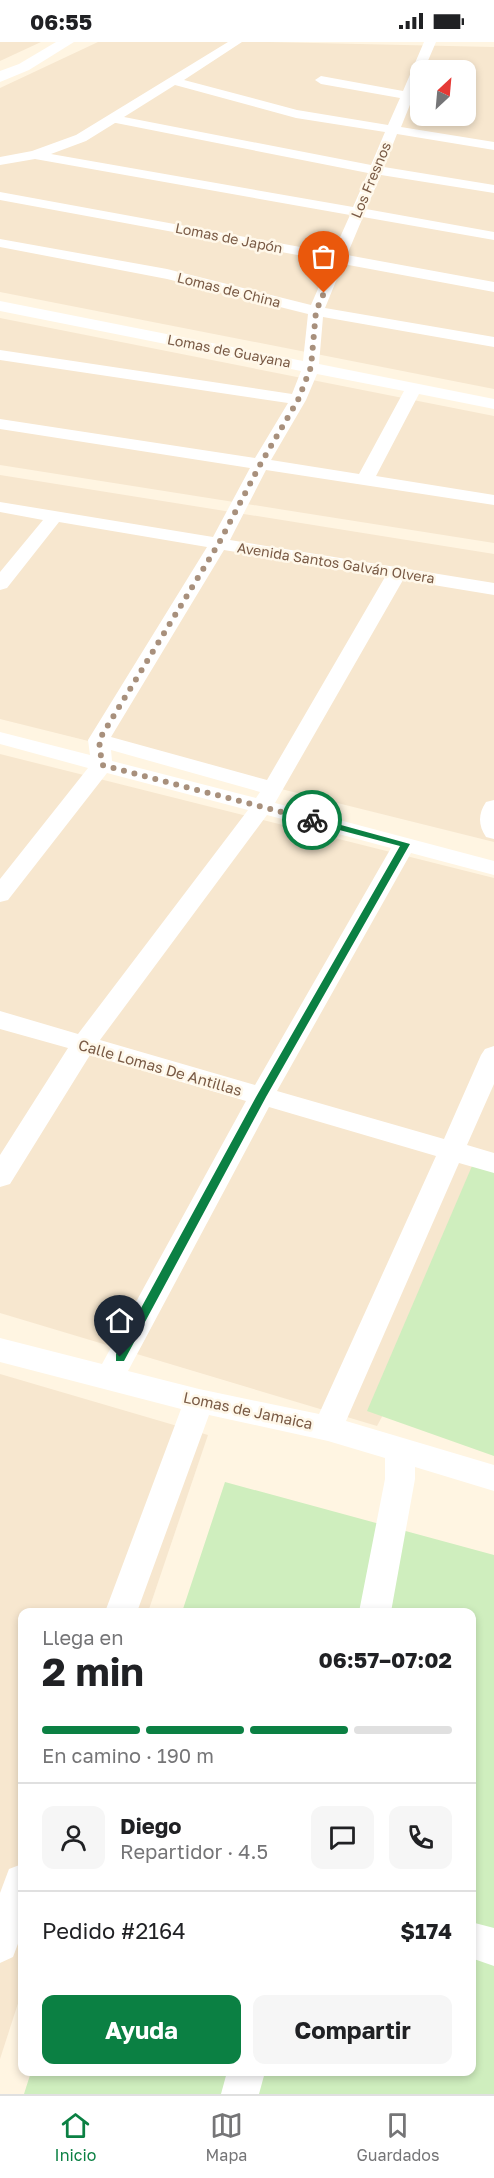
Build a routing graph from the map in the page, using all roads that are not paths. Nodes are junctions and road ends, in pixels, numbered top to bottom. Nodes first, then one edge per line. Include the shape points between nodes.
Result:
1 (68, 42) edge
2 (236, 42) edge
3 (430, 42) edge
4 (0, 77) edge
5 (321, 80) dead end
6 (175, 81) junction
7 (407, 94) junction
8 (116, 118) junction
9 (392, 130) junction
10 (494, 146) edge
11 (34, 155) junction
12 (0, 161) edge
13 (375, 170) junction
14 (494, 189) edge
15 (0, 196) edge
16 (357, 213) junction
17 (494, 236) edge
18 (0, 243) edge
19 (338, 259) junction
20 (494, 287) edge
21 (7, 308) edge
22 (316, 311) junction
23 (0, 323) edge
24 (494, 342) edge
25 (0, 355) edge
26 (311, 367) junction
27 (414, 388) junction
28 (298, 400) junction
29 (494, 404) edge
30 (0, 424) edge
31 (261, 463) junction
32 (364, 480) junction
33 (494, 500) edge
34 (0, 507) edge
35 (55, 516) junction
36 (219, 543) junction
37 (397, 573) junction
38 (0, 584) edge
39 (494, 589) edge
40 (0, 738) edge
41 (99, 740) junction
42 (102, 765) junction
43 (268, 798) junction
44 (494, 807) edge
45 (494, 832) edge
46 (405, 844) junction
47 (494, 868) edge
48 (0, 895) edge
49 (0, 1020) edge
50 (83, 1045) junction
51 (494, 1055) edge
52 (261, 1097) junction
53 (451, 1152) junction
54 (494, 1163) edge
55 (0, 1177) edge
56 (0, 1350) edge
57 (110, 1377) junction
58 (199, 1401) junction
59 (328, 1428) junction
60 (400, 1448) junction
61 (494, 1478) edge
62 (122, 1608) edge
63 (376, 1608) edge
64 (18, 1893) edge
65 (476, 1942) edge
66 (0, 1944) edge
67 (494, 1947) edge
68 (245, 2076) edge
69 (240, 2094) edge

1 - 4 street
2 - 6 street
3 - 7 street, Los Fresnos
5 - 7 street
6 - 8 street
6 - 9 street via 268,108
7 - 9 street, Los Fresnos
8 - 11 street via 81,138
8 - 13 street
9 - 10 street
9 - 13 street, Los Fresnos
11 - 12 street
11 - 16 street
13 - 14 street
13 - 16 street, Los Fresnos
15 - 19 street, Lomas de Japón
16 - 17 street
16 - 19 street, Los Fresnos
18 - 22 street, Lomas de China via 166,274
19 - 20 street, Lomas de Japón
19 - 22 street, Los Fresnos
21 - 23 street
21 - 26 street, Lomas de Guayana
22 - 24 street, Lomas de China
22 - 26 street, Los Fresnos
25 - 28 street
26 - 27 street, Lomas de Guayana
26 - 28 street, Los Fresnos
27 - 29 street, Lomas de Guayana
27 - 32 street
28 - 31 street, Los Fresnos
30 - 31 street
31 - 32 street
31 - 36 street, Los Fresnos
32 - 33 street
34 - 35 street, Avenida Santos Galván Olvera
35 - 36 street, Avenida Santos Galván Olvera
35 - 38 street
36 - 37 street, Avenida Santos Galván Olvera
36 - 41 street, Los Fresnos
37 - 39 street, Avenida Santos Galván Olvera
37 - 43 street
40 - 42 street
41 - 42 street
41 - 43 street
42 - 43 street
42 - 48 street
43 - 46 street
43 - 50 street
44 - 45 street
46 - 47 street
46 - 52 street
49 - 50 street, Calle Lomas De Antillas
50 - 52 street, Calle Lomas De Antillas
50 - 55 street
51 - 53 street
52 - 53 street, Calle Lomas De Antillas
52 - 57 street
53 - 54 street, Calle Lomas De Antillas
53 - 59 street
56 - 57 street, Lomas de Jamaica
57 - 58 street, Lomas de Jamaica
58 - 59 street, Lomas de Jamaica
58 - 62 street
59 - 60 street, Lomas de Jamaica
60 - 61 street, Lomas de Jamaica
60 - 63 street via 400,1479
64 - 66 street
65 - 67 street
68 - 69 street

